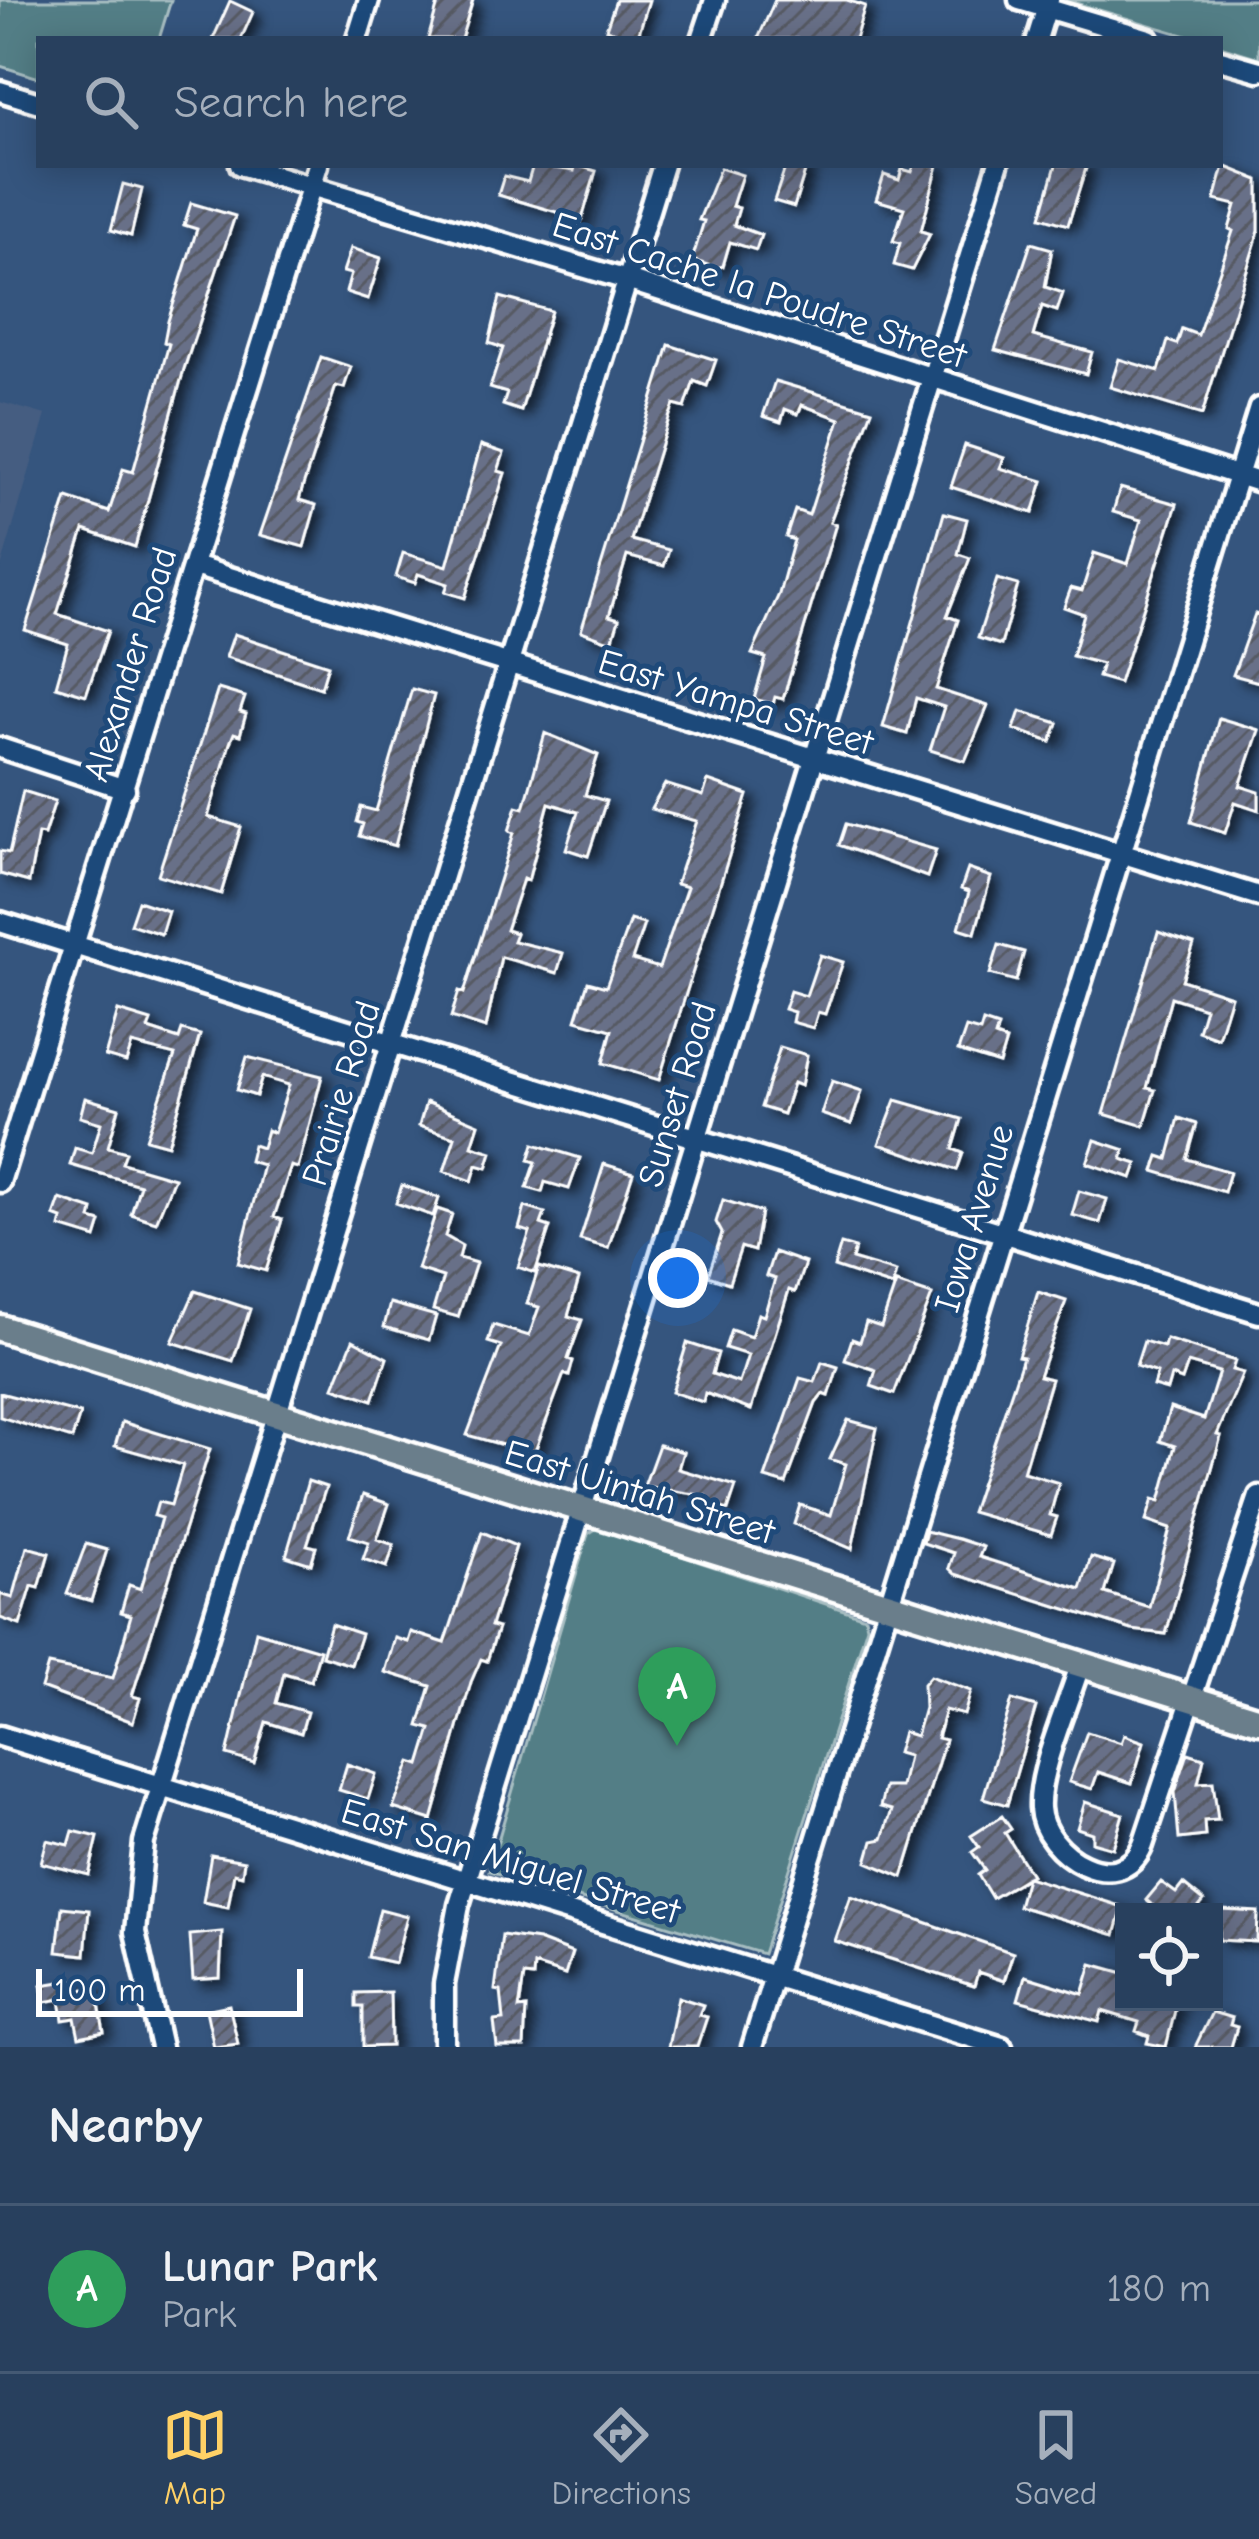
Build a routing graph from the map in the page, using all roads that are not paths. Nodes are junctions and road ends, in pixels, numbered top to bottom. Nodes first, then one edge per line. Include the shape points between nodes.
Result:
1 (369, 0) edge
2 (715, 0) edge
3 (1019, 0) edge
4 (1048, 4) edge
5 (358, 36) edge
6 (703, 36) edge
7 (1038, 36) edge
8 (1140, 36) edge
9 (1223, 61) edge
10 (1259, 71) edge
11 (0, 92) edge
12 (36, 103) edge
13 (250, 168) edge
14 (317, 168) edge
15 (662, 168) edge
16 (997, 168) edge
17 (312, 186) junction
18 (627, 280) junction
19 (933, 379) junction
20 (1259, 408) edge
21 (1238, 476) junction
22 (1259, 482) edge
23 (194, 566) junction
24 (508, 665) junction
25 (0, 748) edge
26 (815, 760) junction
27 (125, 789) junction
28 (1120, 854) junction
29 (1259, 896) edge
30 (0, 922) edge
31 (76, 945) junction
32 (391, 1044) junction
33 (696, 1139) junction
34 (0, 1182) edge
35 (1003, 1234) junction
36 (1259, 1313) edge
37 (0, 1328) edge
38 (275, 1414) junction
39 (1259, 1496) edge
40 (582, 1510) junction
41 (888, 1605) junction
42 (1080, 1665) junction
43 (1192, 1700) junction
44 (1259, 1720) edge
45 (0, 1736) edge
46 (160, 1784) junction
47 (468, 1882) junction
48 (774, 1977) junction
49 (160, 2047) edge
50 (444, 2047) edge
51 (752, 2047) edge
52 (1003, 2047) edge

1 - 5 street
2 - 6 street
3 - 4 street
4 - 7 street
4 - 8 street
9 - 10 street
11 - 12 street
13 - 17 street, East Cache la Poudre Street
14 - 17 street, Alexander Road
15 - 18 street, Prairie Road
16 - 19 street, Sunset Road
17 - 18 street, East Cache la Poudre Street
17 - 23 street, Alexander Road
18 - 19 street, East Cache la Poudre Street
18 - 24 street, Prairie Road
19 - 21 street, East Cache la Poudre Street
19 - 26 street, Sunset Road
20 - 21 street, Iowa Avenue
21 - 22 street, East Cache la Poudre Street
21 - 28 street, Iowa Avenue
23 - 24 street, East Yampa Street
23 - 27 street, Alexander Road
24 - 26 street, East Yampa Street
24 - 32 street, Prairie Road
25 - 27 street
26 - 28 street, East Yampa Street
26 - 33 street, Sunset Road
27 - 31 street, Alexander Road
28 - 29 street, East Yampa Street
28 - 35 street, Iowa Avenue
30 - 31 street
31 - 32 street
31 - 34 street, Alexander Road
32 - 33 street
32 - 38 street, Prairie Road
33 - 35 street
33 - 40 street, Sunset Road
35 - 36 street
35 - 41 street, Iowa Avenue
37 - 38 main road, East Uintah Street
38 - 40 main road, East Uintah Street
38 - 46 street, Prairie Road
39 - 43 street
40 - 41 main road, East Uintah Street
40 - 47 street, Sunset Road
41 - 42 main road, East Uintah Street
41 - 48 street, Iowa Avenue
42 - 43 main road, East Uintah Street
42 - 43 street via 1040,1808 1046,1834 1087,1866 1116,1869 1138,1857
43 - 44 main road, East Uintah Street
45 - 46 street, East San Miguel Street
46 - 47 street, East San Miguel Street
46 - 49 street, Prairie Road via 137,1875 135,1932
47 - 48 street, East San Miguel Street
47 - 50 street, Sunset Road via 447,1953
48 - 51 street, Iowa Avenue
48 - 52 street, East San Miguel Street

